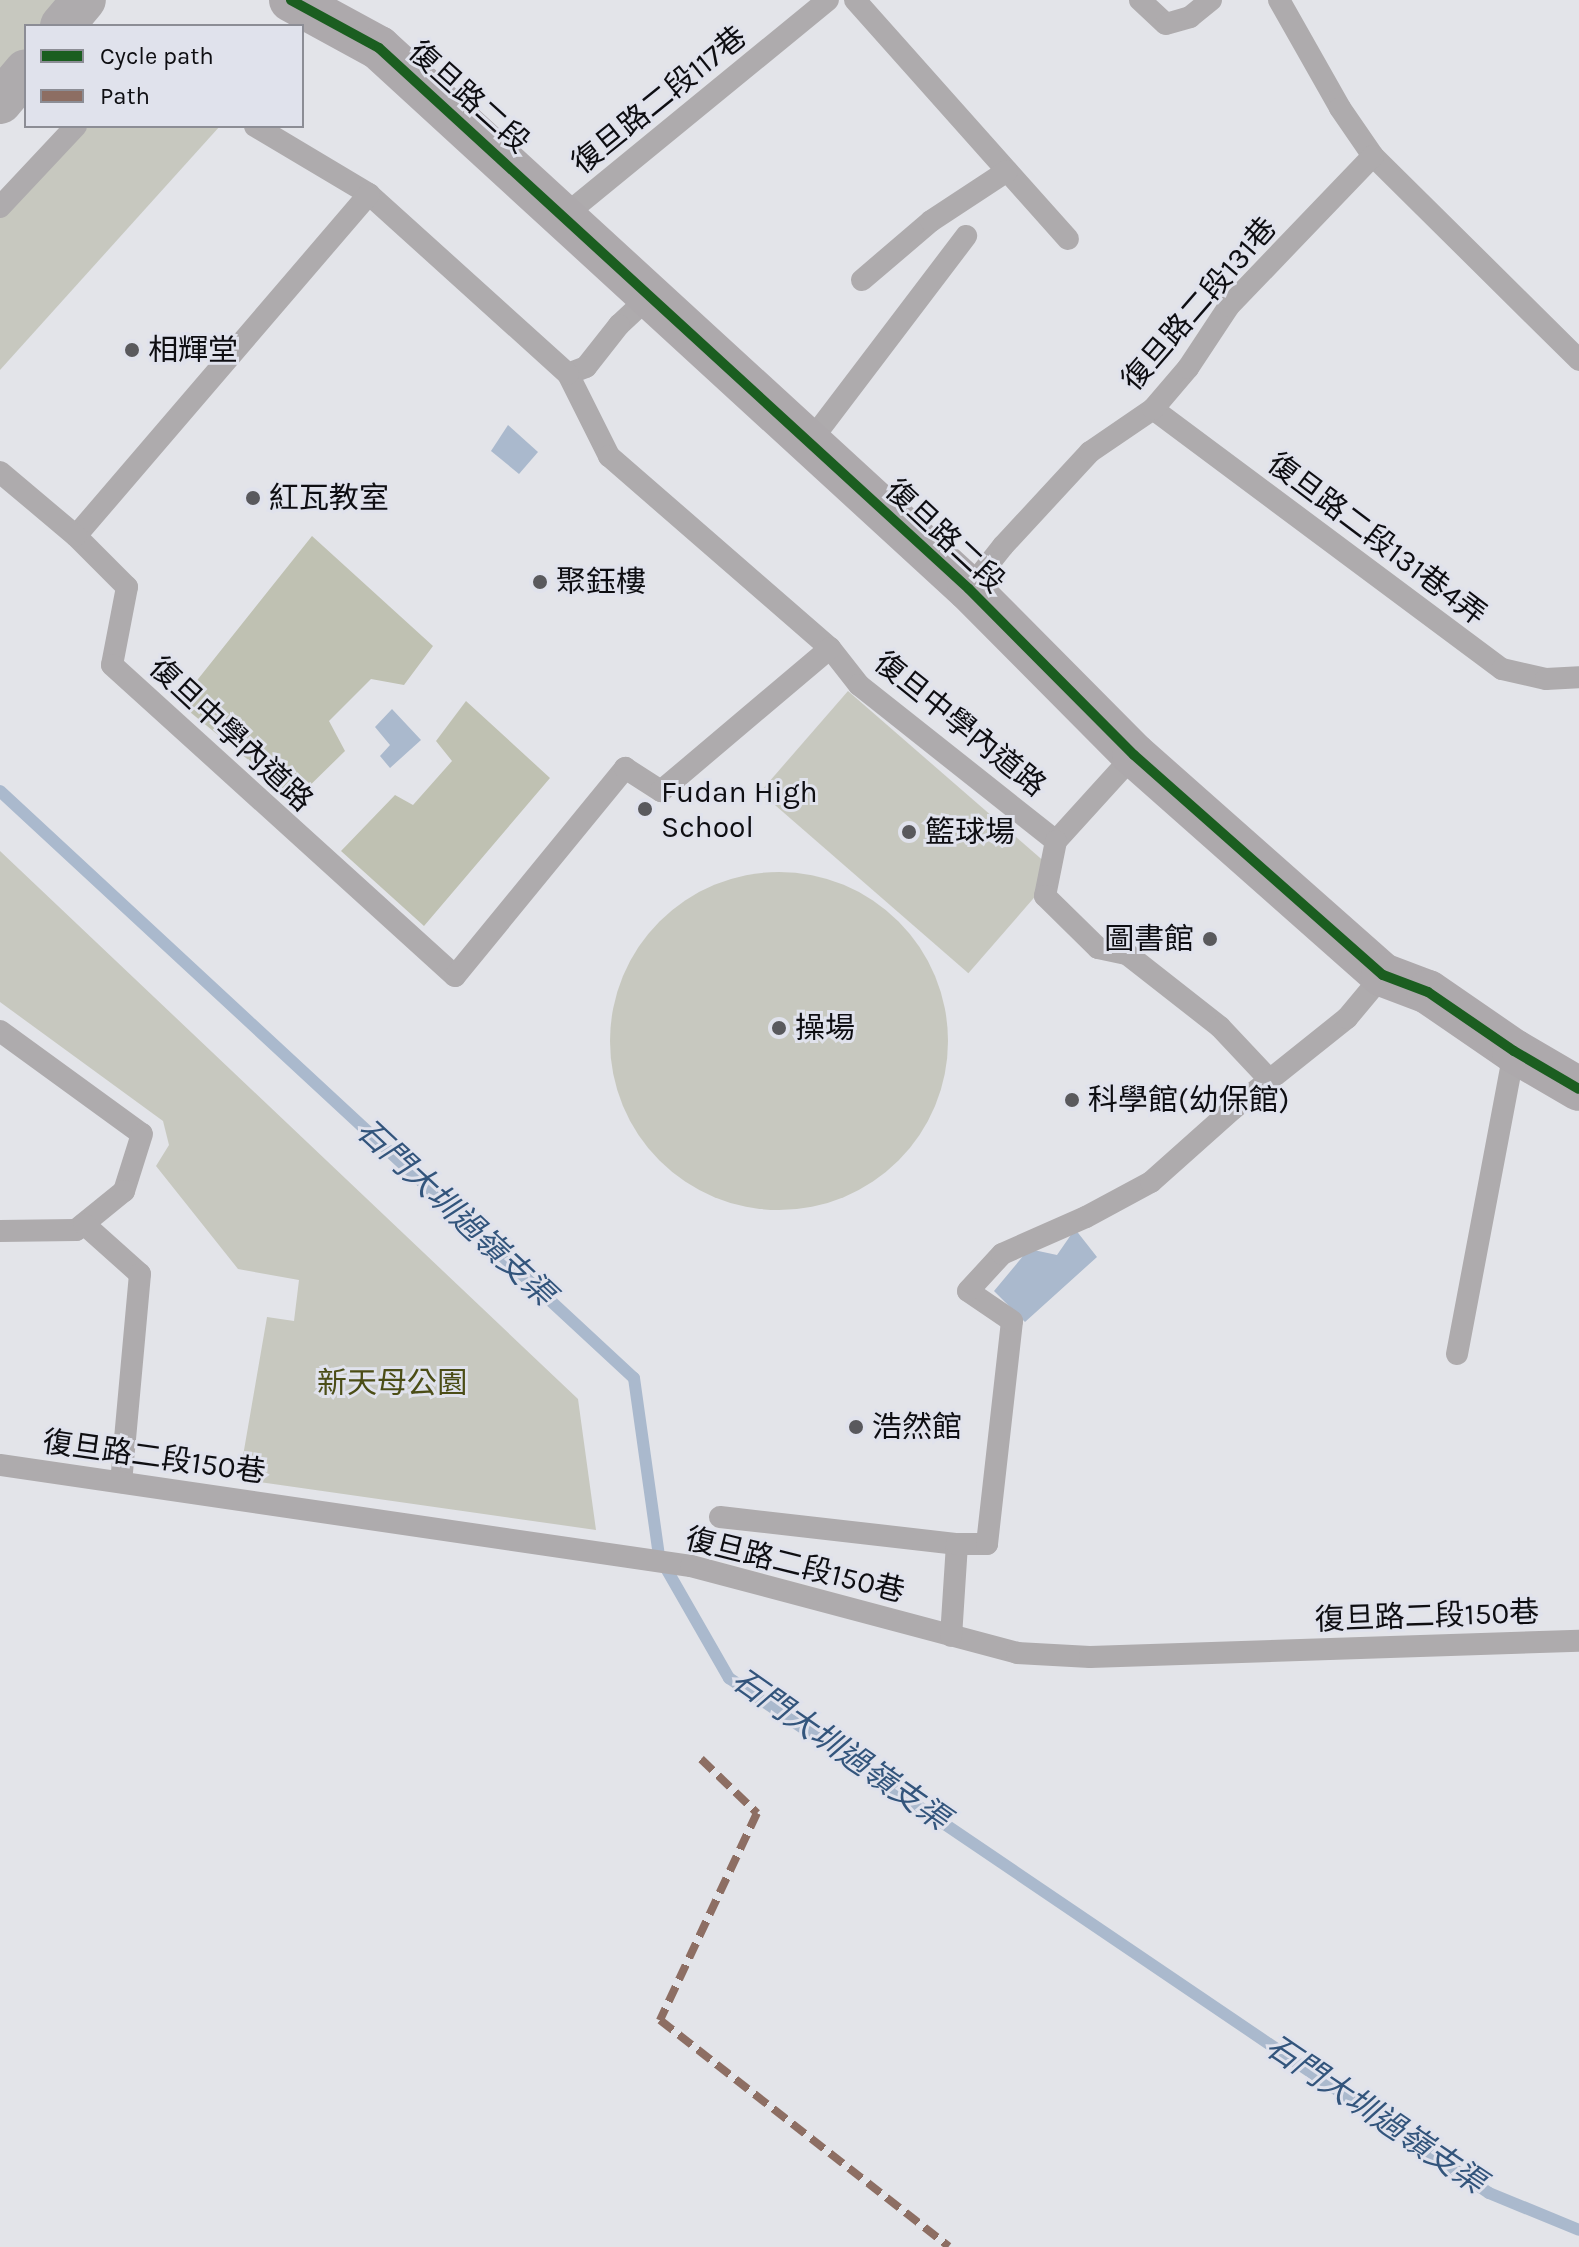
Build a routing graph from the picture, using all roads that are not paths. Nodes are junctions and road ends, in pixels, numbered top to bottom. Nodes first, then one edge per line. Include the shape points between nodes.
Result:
1 (84, 0) edge
2 (291, 0) edge
3 (828, 0) edge
4 (855, 0) edge
5 (1140, 0) edge
6 (1211, 0) edge
7 (1279, 0) edge
8 (64, 24) edge
9 (24, 73) edge
10 (0, 102) edge
11 (74, 128) edge
12 (258, 128) edge
13 (1373, 156) junction
14 (1007, 171) junction
15 (369, 194) junction
16 (0, 207) edge
17 (564, 216) junction
18 (966, 236) dead end
19 (1068, 239) dead end
20 (862, 280) dead end
21 (649, 297) junction
22 (1579, 360) edge
23 (568, 374) junction
24 (1153, 409) junction
25 (809, 443) junction
26 (0, 472) edge
27 (76, 536) junction
28 (969, 589) junction
29 (830, 648) junction
30 (1579, 677) edge
31 (1134, 755) junction
32 (1056, 841) junction
33 (1383, 975) junction
34 (0, 1031) edge
35 (1514, 1051) junction
36 (1270, 1080) junction
37 (1579, 1089) edge
38 (84, 1224) junction
39 (0, 1231) edge
40 (1457, 1354) dead end
41 (0, 1465) edge
42 (121, 1482) junction
43 (720, 1517) dead end
44 (957, 1544) junction
45 (951, 1636) junction
46 (1579, 1641) edge

1 - 8 street
2 - 17 street, 復旦路二段 via 379,48
3 - 17 lane, 復旦路二段117巷
4 - 14 lane
5 - 6 lane via 1166,24 1190,17
7 - 13 lane
9 - 10 street
11 - 16 lane
12 - 15 lane, 復旦中學內道路
13 - 22 lane
13 - 24 lane, 復旦路二段131巷 via 1229,306
14 - 19 lane
14 - 20 lane via 931,221
15 - 23 lane, 復旦中學內道路
15 - 27 lane
17 - 21 street, 復旦路二段
18 - 25 lane
21 - 23 lane via 586,367
21 - 25 street, 復旦路二段
23 - 29 lane, 復旦中學內道路 via 609,456
24 - 28 lane, 復旦路二段131巷 via 1090,452
24 - 30 lane, 復旦路二段131巷4弄 via 1502,669 1546,679
25 - 28 street, 復旦路二段
26 - 27 lane
27 - 29 lane, 復旦中學內道路 via 127,587 112,665 455,976 625,768 661,791
28 - 31 street, 復旦路二段
29 - 32 lane, 復旦中學內道路 via 859,685
31 - 32 lane, 復旦中學內道路
31 - 33 street, 復旦路二段
32 - 36 lane, 復旦中學內道路 via 1045,896 1098,948 1127,954 1220,1027
33 - 35 street, 復旦路二段 via 1428,992
33 - 36 lane via 1347,1018
34 - 38 lane via 142,1134 124,1191
35 - 37 street, 復旦路二段
35 - 40 lane
36 - 44 lane via 1151,1182 1002,1254 968,1291 1012,1321 987,1544
38 - 39 lane via 76,1230
38 - 42 lane via 140,1274
41 - 42 lane, 復旦路二段150巷
42 - 45 lane, 復旦路二段150巷 via 691,1566
43 - 44 lane
44 - 45 lane
45 - 46 lane, 復旦路二段150巷 via 1017,1653 1090,1657

